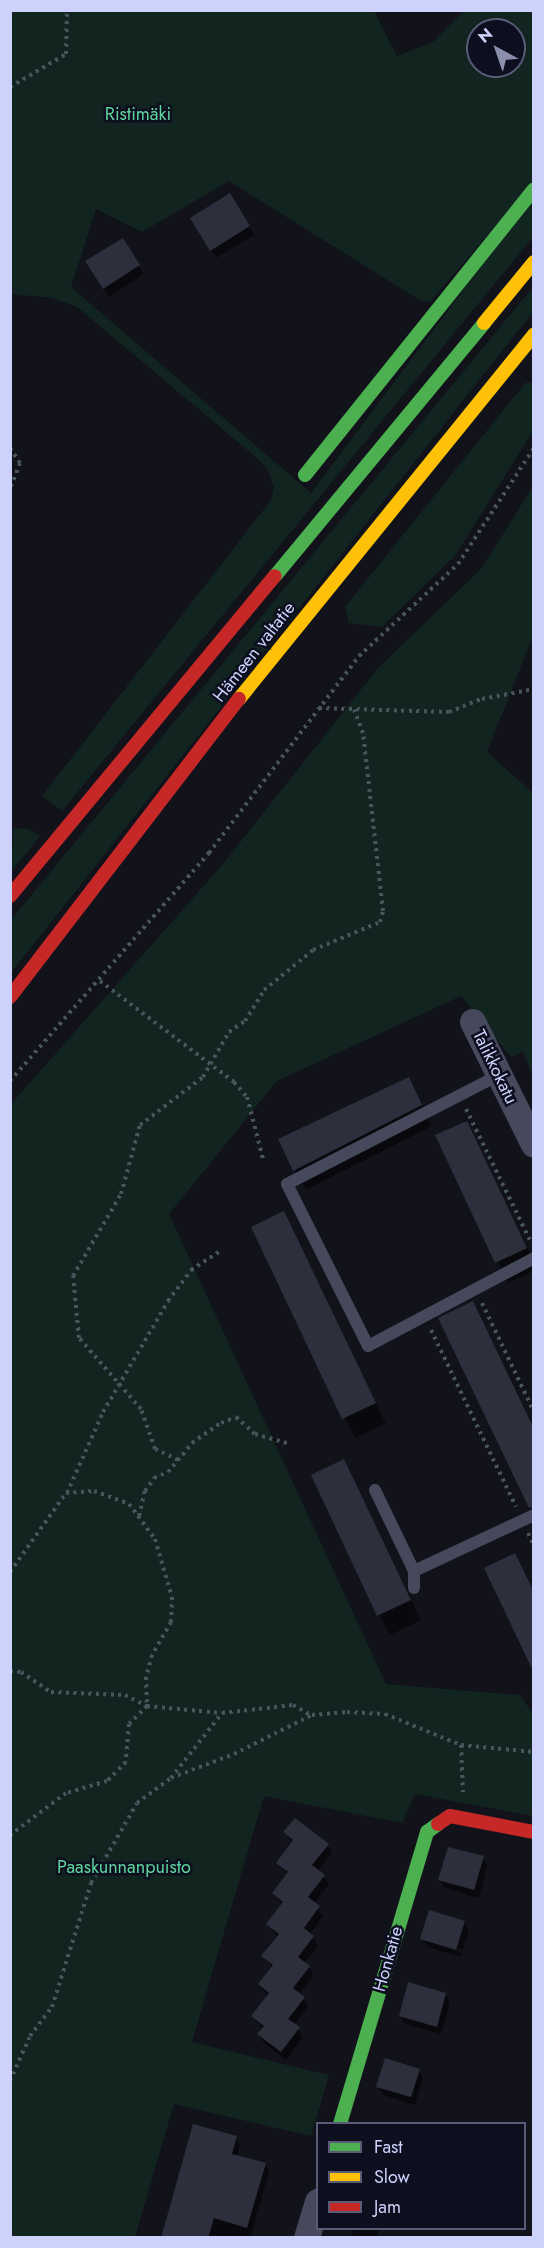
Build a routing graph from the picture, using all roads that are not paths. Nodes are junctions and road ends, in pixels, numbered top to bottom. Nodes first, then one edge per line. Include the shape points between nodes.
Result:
1 (534, 189) edge
2 (534, 262) edge
3 (534, 335) edge
4 (305, 476) dead end
5 (10, 896) edge
6 (10, 997) edge
7 (473, 1022) dead end
8 (499, 1075) junction
9 (534, 1145) edge
10 (534, 1258) edge
11 (375, 1490) dead end
12 (528, 1518) edge
13 (414, 1571) junction
14 (414, 1588) dead end
15 (534, 1832) edge
16 (341, 2122) edge
17 (316, 2209) edge
18 (307, 2238) edge

1 - 4 main road
2 - 5 main road, Hämeen valtatie
3 - 6 main road, Hämeen valtatie via 517,362 215,729
7 - 8 street, Talikkokatu
8 - 9 street, Talikkokatu
8 - 10 lane via 287,1184 368,1346
11 - 13 lane
12 - 13 lane
13 - 14 lane
15 - 16 main road, Honkatie via 450,1816 437,1822 424,1839
17 - 18 street

